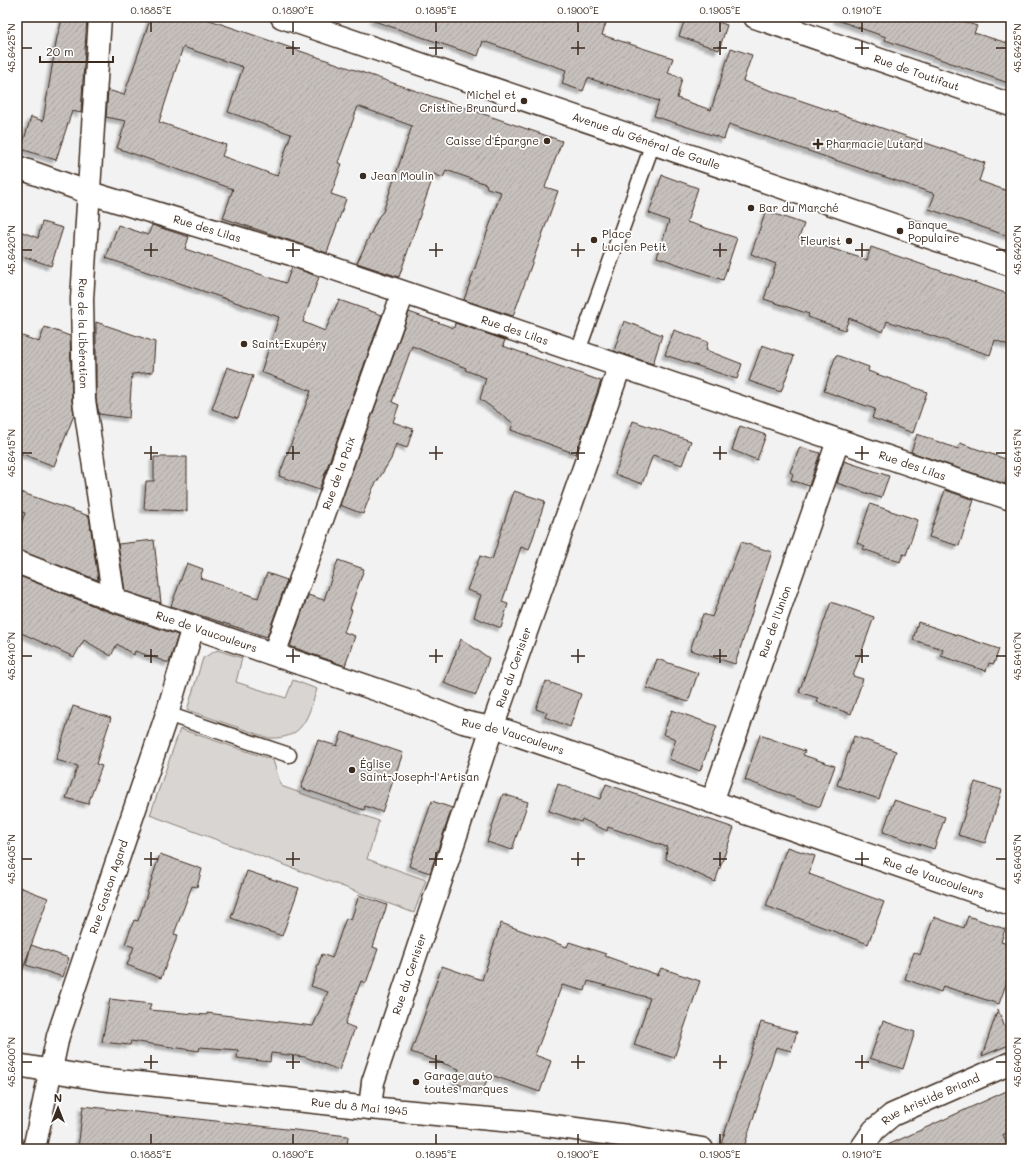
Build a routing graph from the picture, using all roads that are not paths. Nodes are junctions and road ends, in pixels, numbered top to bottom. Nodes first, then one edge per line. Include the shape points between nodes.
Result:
1 (100, 17) edge
2 (282, 17) edge
3 (755, 17) edge
4 (1011, 105) edge
5 (654, 143) junction
6 (17, 167) edge
7 (90, 193) junction
8 (1011, 265) edge
9 (403, 293) junction
10 (578, 351) junction
11 (620, 366) junction
12 (838, 441) junction
13 (1011, 499) edge
14 (17, 562) edge
15 (114, 600) junction
16 (192, 627) junction
17 (274, 654) junction
18 (168, 714) junction
19 (492, 728) junction
20 (289, 755) dead end
21 (712, 802) junction
22 (1011, 904) edge
23 (1011, 1063) edge
24 (17, 1065) edge
25 (50, 1069) junction
26 (370, 1108) junction
27 (34, 1149) edge
28 (702, 1149) edge
29 (861, 1149) edge

1 - 7 street, Rue de la Libération
2 - 5 street, Avenue du Général de Gaulle
3 - 4 street, Rue de Toutifaut
5 - 8 street, Avenue du Général de Gaulle
5 - 10 lane
6 - 7 street, Rue des Lilas
7 - 9 street, Rue des Lilas via 291,254
7 - 15 street, Rue de la Libération via 82,299 84,400
9 - 10 street, Rue des Lilas
9 - 17 street, Rue de la Paix
10 - 11 street, Rue des Lilas
11 - 12 street, Rue des Lilas
11 - 19 street, Rue du Cerisier
12 - 13 street, Rue des Lilas
12 - 21 street, Rue de l'Union
14 - 15 street, Rue de Vaucouleurs
15 - 16 street, Rue de Vaucouleurs
16 - 17 street, Rue de Vaucouleurs
16 - 18 street, Rue Gaston Agard
17 - 19 street, Rue de Vaucouleurs via 463,722
18 - 20 lane
18 - 25 street, Rue Gaston Agard via 58,1036
19 - 21 street, Rue de Vaucouleurs
19 - 26 street, Rue du Cerisier via 373,1082
21 - 22 street, Rue de Vaucouleurs
23 - 29 street, Rue Aristide Briand via 892,1115 874,1130
24 - 25 street, Rue du 8 Mai 1945
25 - 26 street, Rue du 8 Mai 1945 via 100,1079
25 - 27 street, Rue Gaston Agard
26 - 28 street, Rue du 8 Mai 1945 via 524,1122

